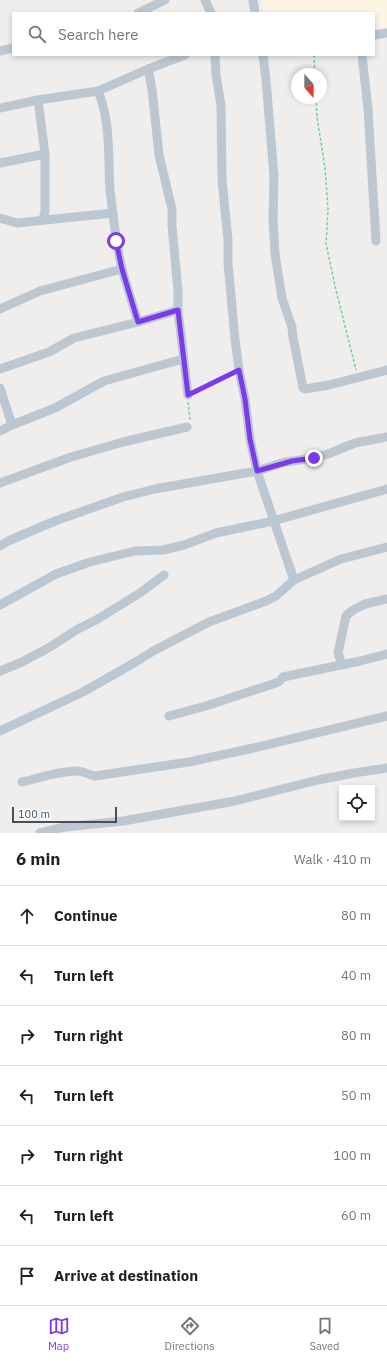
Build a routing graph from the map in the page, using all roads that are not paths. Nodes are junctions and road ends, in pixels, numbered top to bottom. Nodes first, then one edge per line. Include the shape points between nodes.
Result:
1 (165, 0) edge
2 (205, 0) edge
3 (252, 0) edge
4 (140, 12) edge
5 (211, 12) edge
6 (255, 12) edge
7 (387, 34) edge
8 (375, 35) edge
9 (12, 48) edge
10 (0, 51) edge
11 (182, 56) edge
12 (215, 56) edge
13 (262, 56) edge
14 (362, 56) edge
15 (148, 69) junction
16 (98, 91) junction
17 (38, 100) junction
18 (0, 108) edge
19 (45, 154) junction
20 (0, 163) edge
21 (113, 213) junction
22 (0, 218) edge
23 (43, 220) junction
24 (376, 241) dead end
25 (122, 269) junction
26 (0, 309) edge
27 (178, 310) junction
28 (138, 322) junction
29 (183, 359) junction
30 (0, 369) edge
31 (387, 370) edge
32 (0, 388) edge
33 (188, 395) road end
34 (12, 426) junction
35 (187, 427) road end
36 (0, 431) edge
37 (387, 437) edge
38 (257, 471) junction
39 (0, 483) edge
40 (387, 490) edge
41 (273, 521) junction
42 (0, 546) edge
43 (387, 547) edge
44 (164, 575) dead end
45 (294, 580) junction
46 (387, 599) edge
47 (0, 605) edge
48 (387, 654) edge
49 (342, 665) junction
50 (0, 671) edge
51 (169, 716) dead end
52 (387, 716) edge
53 (0, 731) edge
54 (387, 768) edge
55 (22, 782) dead end
56 (40, 833) edge

1 - 4 street
2 - 5 street
3 - 6 street
7 - 8 street
9 - 10 street
11 - 15 street
12 - 38 street via 222,105 222,180 234,339
13 - 31 street via 274,176 275,254 282,298 292,327 302,385 305,389 329,385
14 - 24 street
15 - 16 street
15 - 27 street via 159,155 172,209
16 - 17 street
16 - 21 street via 106,117
17 - 18 street
17 - 19 street
19 - 20 street
19 - 23 street
21 - 23 street
21 - 25 street
22 - 23 street via 17,224
25 - 26 street via 40,291
25 - 28 street
27 - 28 street
27 - 29 street
28 - 30 street via 74,338 49,352
29 - 33 street
29 - 34 street via 104,381 55,408
32 - 34 street
34 - 36 street
35 - 39 street via 70,457
37 - 38 street via 355,443 314,458
38 - 41 street
38 - 42 street via 124,497 55,521 8,540
40 - 41 street
41 - 45 street
41 - 47 street via 216,533 163,550 135,551 90,562 56,574
43 - 45 street via 341,559
44 - 50 street via 140,593 50,647
45 - 53 street via 266,602 209,622 83,692
46 - 49 street via 365,604 346,616 338,652
48 - 49 street
49 - 51 street via 282,677 279,682
52 - 55 street via 189,762 95,776 79,771 66,772
54 - 56 street via 318,780 235,801

